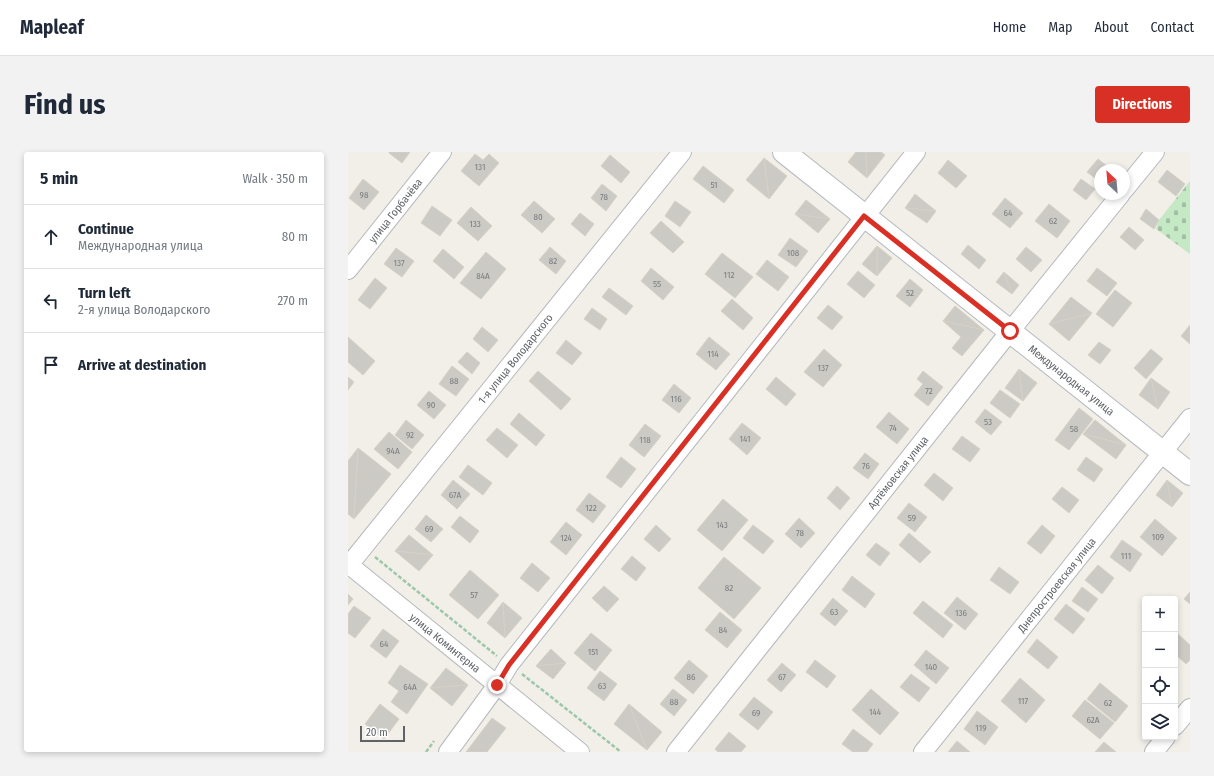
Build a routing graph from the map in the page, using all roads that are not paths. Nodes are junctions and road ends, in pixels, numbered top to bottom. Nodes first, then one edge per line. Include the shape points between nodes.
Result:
1 (442, 152) edge
2 (682, 152) edge
3 (784, 152) edge
4 (916, 152) edge
5 (1155, 152) edge
6 (1130, 183) edge
7 (1116, 200) edge
8 (864, 216) junction
9 (348, 270) edge
10 (1010, 331) junction
11 (1190, 418) edge
12 (1163, 452) junction
13 (1190, 474) edge
14 (348, 565) edge
15 (497, 685) junction
16 (1190, 708) edge
17 (1178, 722) edge
18 (1164, 740) edge
19 (448, 752) edge
20 (580, 752) edge
21 (676, 752) edge
22 (923, 752) edge
23 (1154, 752) edge

1 - 9 street, улица Горбачёва
2 - 14 street, 1-я улица Володарского
3 - 8 main road, Международная улица
4 - 8 street
5 - 6 street
7 - 10 street, Артёмовская улица
8 - 10 main road, Международная улица
8 - 15 street via 509,665
10 - 12 main road, Международная улица
10 - 21 street, Артёмовская улица
11 - 12 street, Днепростроевская улица
12 - 13 main road, Международная улица
12 - 22 street, Днепростроевская улица
14 - 15 street, улица Коминтерна
15 - 19 street
15 - 20 street, улица Коминтерна
16 - 17 street
18 - 23 street

